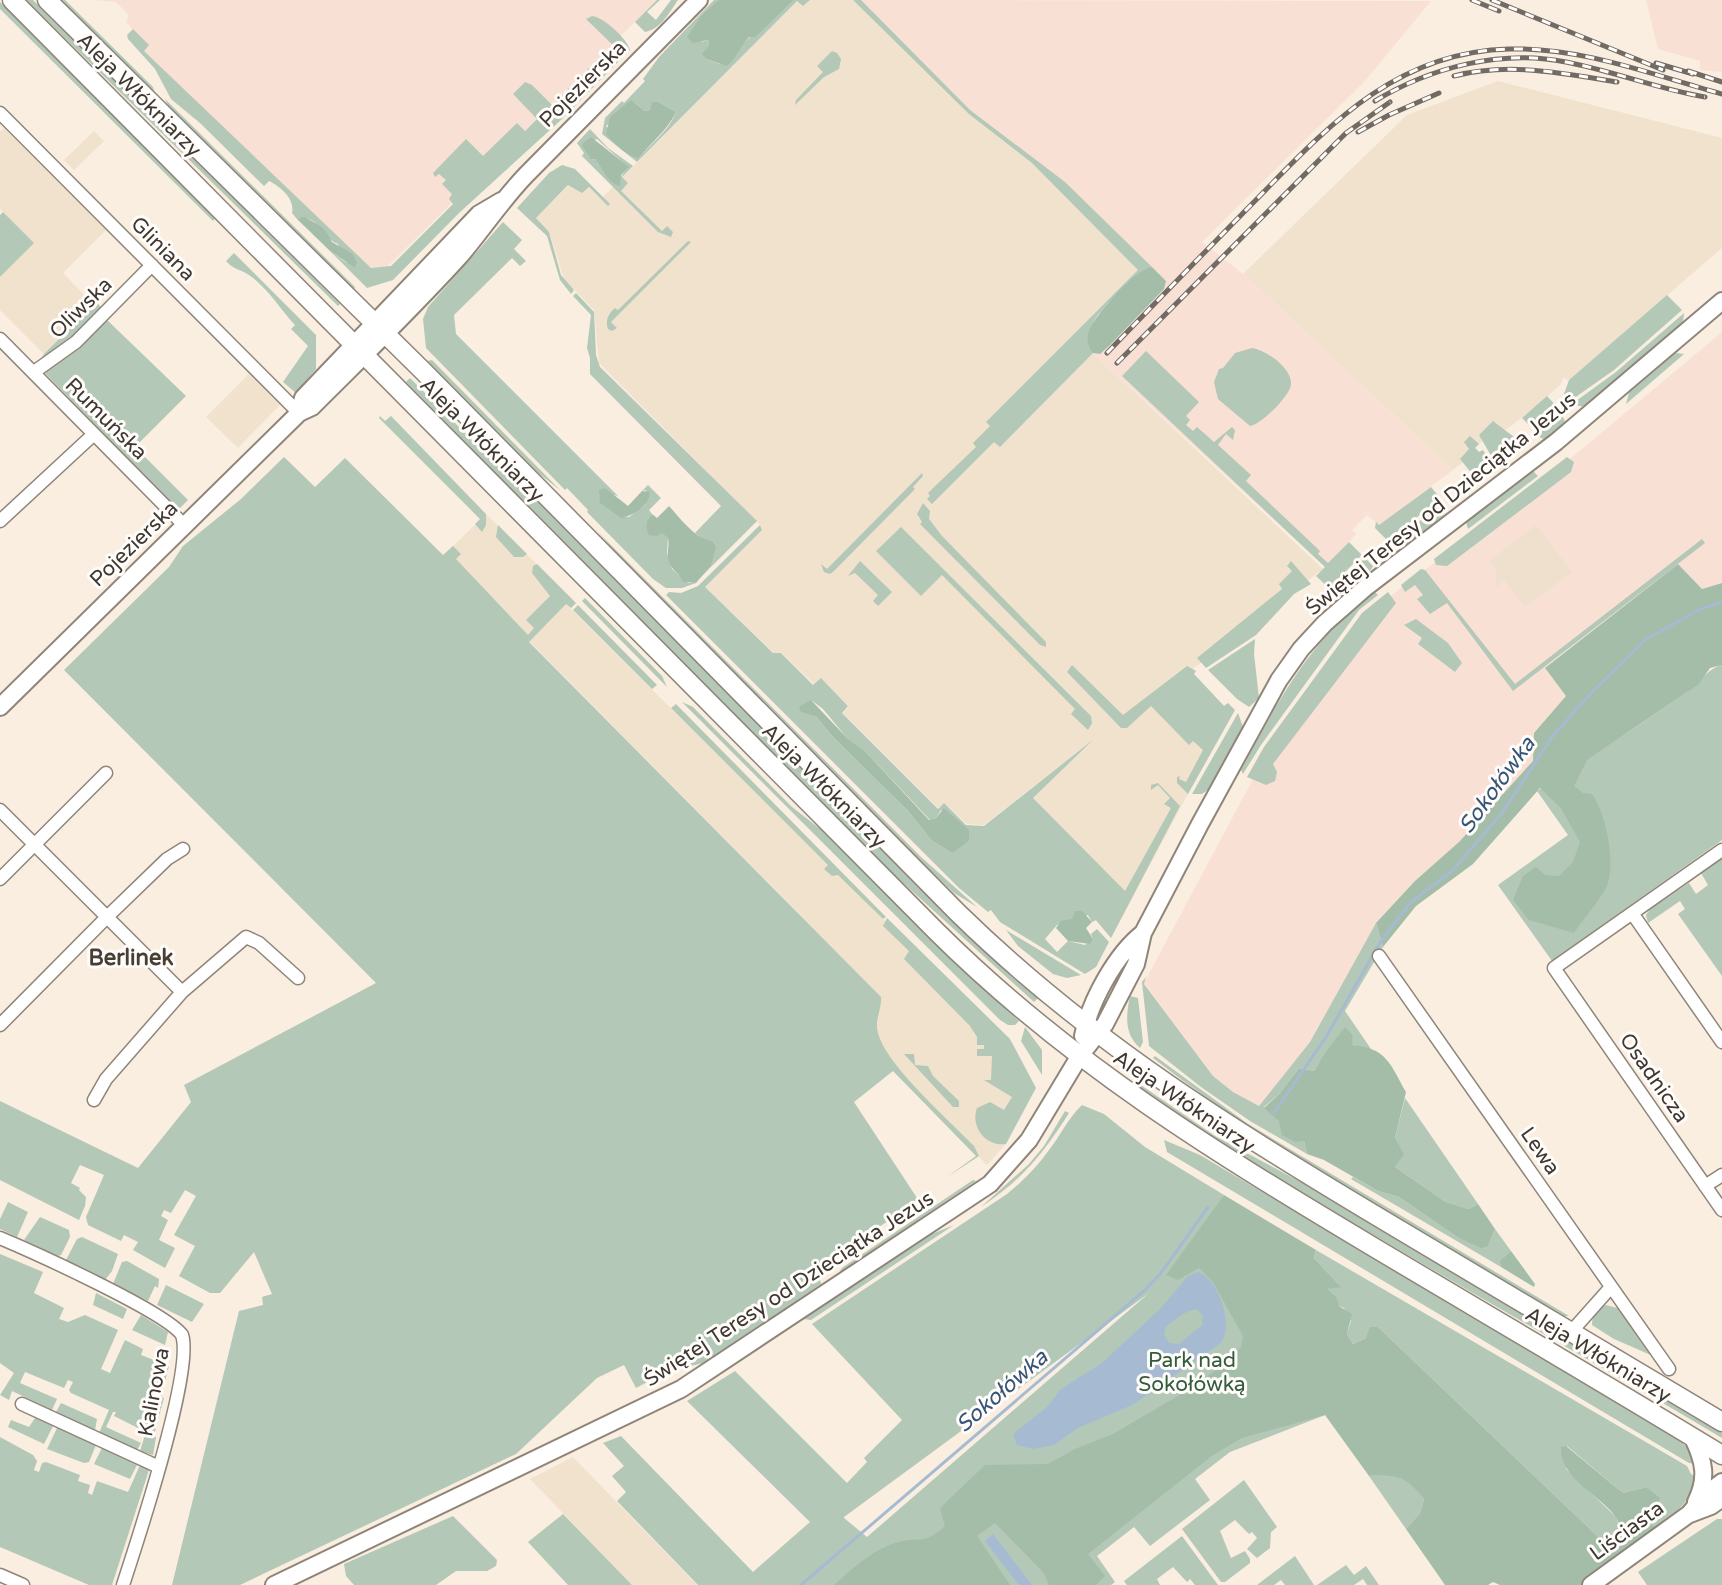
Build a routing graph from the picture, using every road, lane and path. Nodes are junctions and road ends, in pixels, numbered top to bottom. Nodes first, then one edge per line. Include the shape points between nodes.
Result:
1 (12, 0) edge
2 (48, 0) edge
3 (699, 0) edge
4 (0, 113) edge
5 (152, 266) junction
6 (1722, 301) edge
7 (379, 329) junction
8 (0, 339) edge
9 (360, 349) junction
10 (34, 372) junction
11 (299, 413) junction
12 (94, 434) junction
13 (0, 521) edge
14 (185, 526) junction
15 (0, 707) edge
16 (106, 774) dead end
17 (0, 810) edge
18 (34, 845) junction
19 (183, 849) dead end
20 (1722, 850) edge
21 (0, 879) edge
22 (1632, 913) junction
23 (107, 917) junction
24 (1378, 956) dead end
25 (298, 978) dead end
26 (182, 992) junction
27 (0, 1025) edge
28 (1092, 1030) junction
29 (1722, 1042) edge
30 (1079, 1057) junction
31 (94, 1101) dead end
32 (1722, 1175) edge
33 (1706, 1186) junction
34 (1722, 1210) edge
35 (0, 1239) edge
36 (1611, 1287) junction
37 (1595, 1305) junction
38 (1625, 1307) junction
39 (1571, 1332) junction
40 (1670, 1369) dead end
41 (22, 1404) dead end
42 (1722, 1422) edge
43 (1693, 1438) junction
44 (1722, 1455) edge
45 (159, 1467) junction
46 (1722, 1482) edge
47 (1722, 1498) edge
48 (1689, 1514) junction
49 (0, 1575) edge
50 (286, 1583) edge
51 (23, 1585) edge
52 (123, 1585) edge
53 (1591, 1585) edge

1 - 9 main road, Aleja Włókniarzy
2 - 7 main road, Aleja Włókniarzy
3 - 7 street, Pojezierska via 501,201 489,223
4 - 5 street, Gliniana
5 - 10 street, Oliwska via 76,342
5 - 11 street, Gliniana
6 - 28 street, Świętej Teresy od Dzieciątka Jezus via 1556,442 1365,588 1312,636 1270,695 1143,933 1136,964
7 - 9 street, Pojezierska
7 - 28 main road, Aleja Włókniarzy via 958,914
8 - 10 street, Rumuńska
9 - 11 street, Pojezierska via 303,398
9 - 30 main road, Aleja Włókniarzy via 951,946
10 - 12 street, Rumuńska
11 - 14 street, Pojezierska
12 - 13 street
12 - 14 street, Rumuńska
14 - 15 street, Pojezierska
16 - 18 street
17 - 18 street
18 - 21 street
18 - 23 street
19 - 23 street via 167,859
20 - 22 street
22 - 29 street
22 - 33 street, Osadnicza via 1554,968
23 - 26 street
23 - 27 street
24 - 36 street, Lewa
25 - 26 street via 259,943 246,937
26 - 31 street via 106,1079
28 - 30 street, Świętej Teresy od Dzieciątka Jezus
28 - 39 main road, Aleja Włókniarzy via 1142,1069 1256,1144
30 - 43 main road, Aleja Włókniarzy via 1232,1163
30 - 50 street, Świętej Teresy od Dzieciątka Jezus via 1029,1140 990,1184 722,1364 643,1409
32 - 33 street
33 - 34 street, Osadnicza
35 - 45 street, Kalinowa via 105,1288 180,1332 184,1355
36 - 37 street
36 - 38 street, Lewa
37 - 38 street via 1606,1302
37 - 39 street
38 - 40 street, Lewa
39 - 42 main road, Aleja Włókniarzy
41 - 45 street
43 - 44 main road, Aleja Włókniarzy
43 - 48 street via 1705,1476
45 - 52 street, Kalinowa
46 - 48 street, Liściasta
47 - 48 street, Liściasta
48 - 53 street, Liściasta
49 - 51 street

